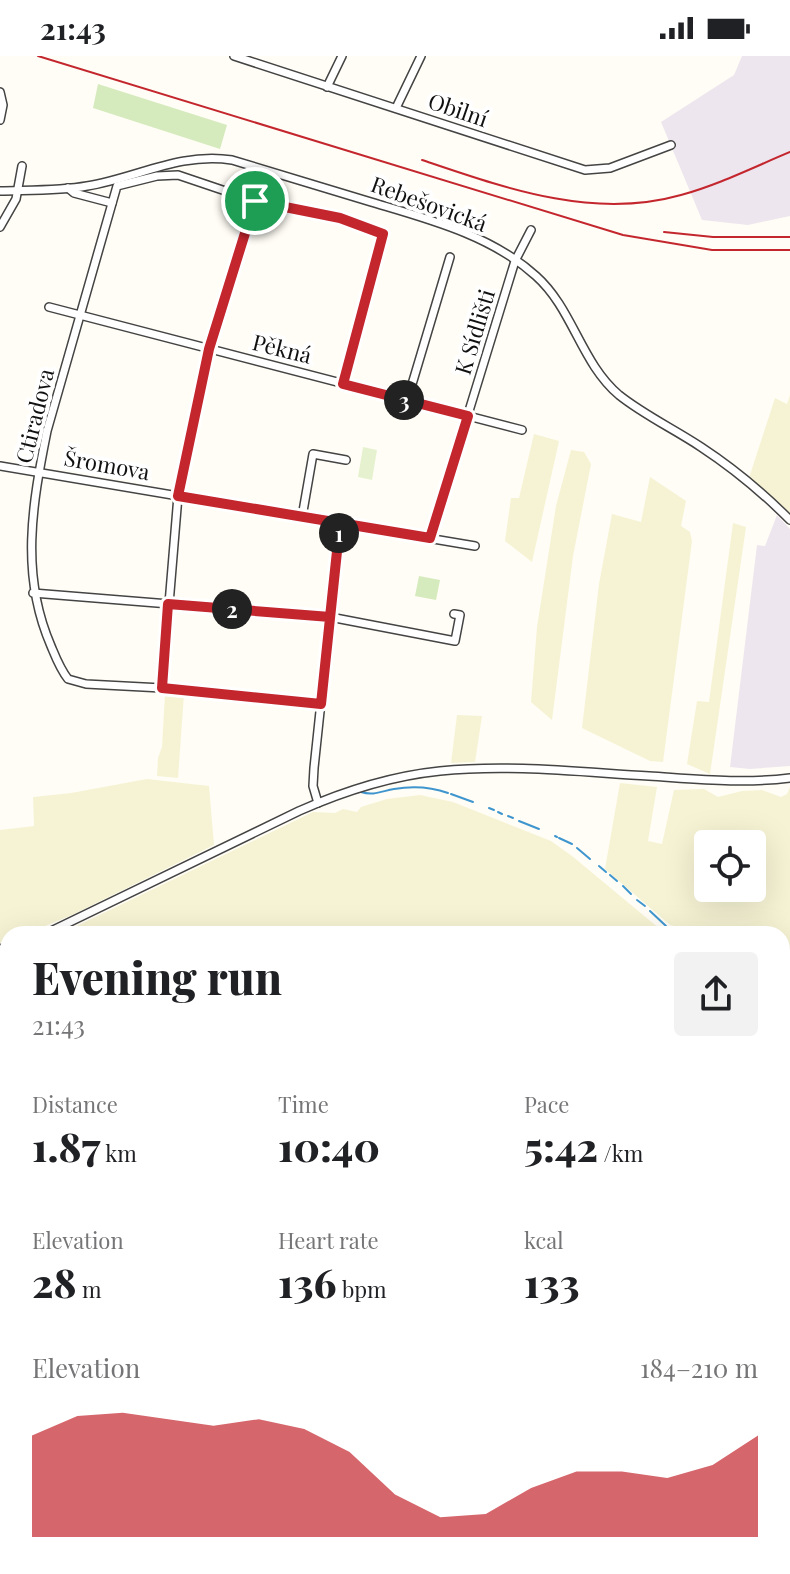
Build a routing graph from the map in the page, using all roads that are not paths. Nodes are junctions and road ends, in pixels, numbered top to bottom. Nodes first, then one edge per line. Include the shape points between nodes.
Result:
1 (234, 56) edge
2 (342, 56) edge
3 (421, 56) edge
4 (327, 87) junction
5 (0, 92) edge
6 (396, 108) junction
7 (0, 120) edge
8 (671, 145) dead end
9 (22, 166) dead end
10 (68, 188) junction
11 (17, 190) junction
12 (0, 191) edge
13 (255, 201) junction
14 (112, 203) junction
15 (0, 227) edge
16 (531, 230) dead end
17 (450, 257) dead end
18 (515, 261) junction
19 (49, 307) dead end
20 (80, 314) junction
21 (209, 349) junction
22 (343, 384) junction
23 (407, 401) junction
24 (468, 416) junction
25 (522, 430) dead end
26 (346, 460) dead end
27 (0, 466) edge
28 (39, 472) junction
29 (178, 496) junction
30 (302, 517) junction
31 (790, 520) edge
32 (340, 523) junction
33 (430, 538) junction
34 (475, 546) dead end
35 (33, 593) junction
36 (168, 604) junction
37 (454, 614) dead end
38 (330, 617) junction
39 (162, 688) junction
40 (321, 704) junction
41 (790, 778) edge
42 (318, 803) junction
43 (62, 926) edge

1 - 4 street, Obilní
2 - 4 street
3 - 6 street
4 - 6 street, Obilní
5 - 7 street
6 - 8 street, Obilní via 585,170 610,168
9 - 11 street
10 - 11 street, Rebešovická
10 - 14 street
10 - 18 street, Rebešovická via 186,160 232,160 453,228
11 - 12 street, Rebešovická
11 - 15 street
13 - 14 street via 178,175 119,185
13 - 21 street
13 - 22 street via 340,218 383,234
14 - 20 street, Ctiradova
16 - 18 street, K Sídlišti
17 - 23 street
18 - 24 street, K Sídlišti
18 - 31 street, Rebešovická via 553,294 609,386 733,470
19 - 20 street, Pěkná
20 - 21 street, Pěkná
20 - 28 street, Ctiradova
21 - 22 street, Pěkná
21 - 29 street
22 - 23 street, Pěkná
23 - 24 street, Pěkná
24 - 25 street, Pěkná
24 - 33 street, K Sídlišti
26 - 30 street via 313,454
27 - 28 street, Šromova
28 - 29 street, Šromova
28 - 35 street, Ctiradova via 31,550
29 - 30 street, Šromova
29 - 36 street
30 - 32 street, Šromova
32 - 33 street, Šromova
32 - 38 street
33 - 34 street, Šromova
35 - 36 street
35 - 39 street, Ctiradova via 56,660 72,682
36 - 38 street
36 - 39 street
37 - 38 street via 460,615 455,641
38 - 40 street
39 - 40 street
40 - 42 street via 313,782
41 - 42 street via 741,781 474,768 389,780
42 - 43 street

